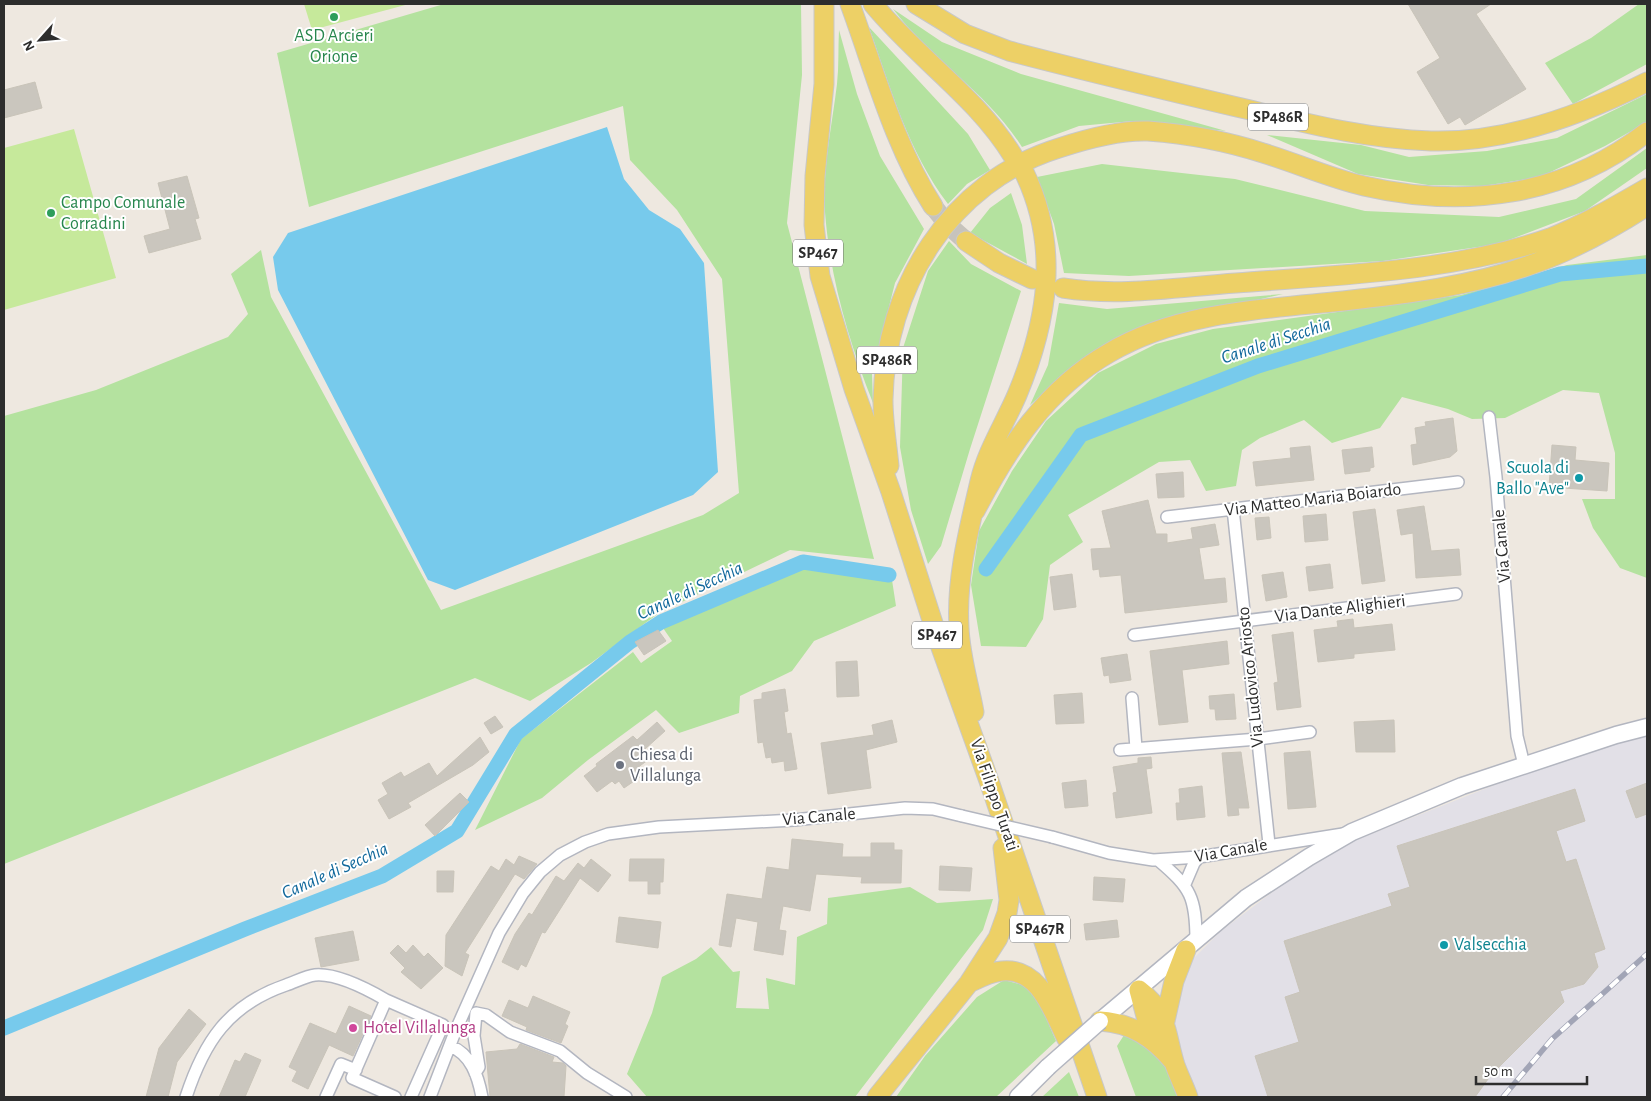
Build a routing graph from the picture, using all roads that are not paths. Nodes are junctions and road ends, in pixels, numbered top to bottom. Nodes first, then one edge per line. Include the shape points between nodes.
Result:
1 (824, 4) edge
2 (850, 4) edge
3 (873, 4) edge
4 (916, 4) edge
5 (1647, 82) edge
6 (1647, 132) edge
7 (1014, 156) dead end
8 (1024, 172) dead end
9 (1647, 188) edge
10 (933, 206) tunnel mouth
11 (1647, 206) edge
12 (966, 241) tunnel mouth
13 (1032, 279) dead end
14 (1063, 288) dead end
15 (1489, 417) dead end
16 (1458, 482) dead end
17 (891, 492) junction
18 (1233, 509) junction
19 (975, 510) junction
20 (1168, 517) dead end
21 (1456, 594) dead end
22 (1245, 621) junction
23 (1134, 635) dead end
24 (1132, 698) dead end
25 (1647, 727) edge
26 (1310, 732) dead end
27 (1258, 739) junction
28 (1136, 748) junction
29 (1120, 750) dead end
30 (1524, 765) junction
31 (988, 779) junction
32 (1352, 832) junction
33 (1269, 844) junction
34 (1199, 857) junction
35 (1158, 860) junction
36 (1185, 884) junction
37 (1191, 946) junction
38 (969, 983) junction
39 (1139, 990) junction
40 (386, 1000) junction
41 (1100, 1022) junction
42 (1165, 1022) junction
43 (444, 1025) junction
44 (455, 1032) junction
45 (1159, 1044) junction
46 (450, 1046) junction
47 (1175, 1063) junction
48 (356, 1070) junction
49 (475, 1073) junction
50 (1094, 1090) edge
51 (413, 1093) edge
52 (186, 1097) edge
53 (326, 1097) edge
54 (395, 1097) edge
55 (430, 1097) edge
56 (482, 1097) edge
57 (626, 1097) edge
58 (877, 1097) edge
59 (1018, 1097) edge
60 (1188, 1097) edge

1 - 17 main road, SP467 via 824,84 814,225 820,276 854,389
2 - 10 main road via 901,145
3 - 7 main road via 990,123
4 - 5 main road, SP486R via 966,34 1010,52 1346,133 1432,141 1478,138 1570,116
6 - 17 main road, SP486R via 1588,167 1550,183 1517,192 1458,198 1426,197 1362,185 1260,152 1203,138 1145,131 1088,138 1033,156 978,190 954,213 934,238 914,274 888,351 883,401
8 - 19 main road via 1041,215 1046,240 1045,300 1034,351 980,480
9 - 14 main road via 1617,206 1550,237 1485,256 1376,272 1135,292 1088,292
11 - 19 main road via 1577,247 1486,278 1416,291 1220,316 1174,326 1124,344 1077,374 1052,397 1009,449
12 - 13 main road via 999,263
15 - 30 street, Via Canale via 1517,736
16 - 18 street, Via Matteo Maria Boiardo
17 - 31 main road, Via Filippo Turati / SP467 via 939,642
18 - 20 street, Via Matteo Maria Boiardo
18 - 22 street, Via Ludovico Ariosto
19 - 31 main road via 958,594 959,628 963,663
21 - 22 street, Via Dante Alighieri
22 - 23 street, Via Dante Alighieri
22 - 27 street, Via Ludovico Ariosto
24 - 28 street
25 - 30 main road, Via Canale
26 - 27 street
27 - 28 street
27 - 33 street, Via Ludovico Ariosto
28 - 29 street
30 - 32 main road, Via Canale via 1424,801
31 - 38 main road via 1000,824 1009,900 998,938
31 - 50 main road, Via Filippo Turati / SP467R
32 - 33 street, Via Canale
32 - 37 main road, Via Canale via 1246,898
33 - 34 street, Via Canale
34 - 35 street, Via Canale
34 - 36 street
35 - 36 street
35 - 44 street, Via Canale, bridge via 1109,853 933,809 905,808 794,820 659,827 608,834 560,855 540,872 499,933
36 - 37 street via 1194,905
37 - 39 main road, Via Canale
37 - 42 main road via 1174,981
38 - 50 main road via 1001,971 1028,976 1045,995
38 - 58 main road
39 - 41 main road, Via Canale
39 - 42 main road via 1155,1004
39 - 45 main road via 1147,1020
40 - 43 street
40 - 48 street
40 - 52 street via 355,983 315,975 277,988 242,1008 218,1030 198,1061
41 - 45 main road via 1116,1022
41 - 59 main road, Via Canale, bridge
42 - 47 main road
43 - 44 street
43 - 51 street
44 - 46 street, Via Canale
45 - 47 main road
46 - 49 street via 461,1050
46 - 55 street, Via Canale
47 - 60 main road
48 - 53 street via 341,1064
48 - 54 street via 352,1078
49 - 56 street
49 - 57 street via 479,1067 474,1036 476,1013 486,1015 510,1032 560,1051
51 - 55 street

